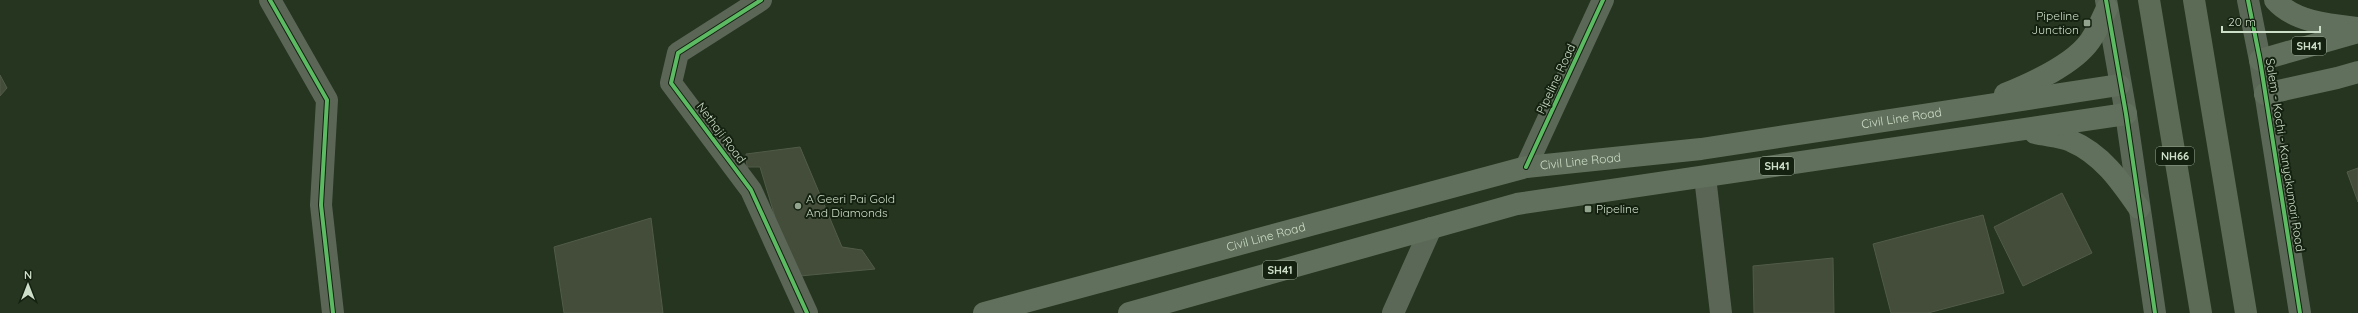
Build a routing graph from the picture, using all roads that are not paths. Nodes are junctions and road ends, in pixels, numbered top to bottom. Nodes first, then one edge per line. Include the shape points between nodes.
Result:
1 (270, 0) edge
2 (761, 0) edge
3 (1603, 0) edge
4 (2149, 0) edge
5 (2194, 0) edge
6 (2248, 0) edge
7 (2275, 0) edge
8 (2106, 4) edge
9 (2358, 28) edge
10 (2358, 32) edge
11 (2260, 60) junction
12 (2358, 72) edge
13 (2120, 85) junction
14 (2265, 94) junction
15 (1980, 105) junction
16 (2126, 114) junction
17 (2014, 130) junction
18 (1526, 167) junction
19 (1705, 177) junction
20 (2139, 208) junction
21 (1431, 228) junction
22 (333, 313) edge
23 (807, 313) edge
24 (984, 313) edge
25 (1129, 313) edge
26 (1393, 313) edge
27 (1721, 313) edge
28 (2155, 313) edge
29 (2201, 313) edge
30 (2246, 313) edge
31 (2300, 313) edge

1 - 22 street via 327,100 321,205
2 - 23 street, Nethaji Road via 678,53 671,83 751,190
3 - 18 street, Pipeline Road
4 - 29 highway, NH66
5 - 30 highway
6 - 11 street, Salem - Kochi - Kanyakumari Road
7 - 9 main road via 2284,11 2325,24
8 - 13 street
8 - 15 main road via 2090,41 2075,57 2025,86
10 - 11 main road, SH41
11 - 14 street, Salem - Kochi - Kanyakumari Road
12 - 14 main road
13 - 15 main road, Civil Line Road / SH41
13 - 16 street
14 - 31 street, Salem - Kochi - Kanyakumari Road
15 - 18 main road, Civil Line Road / SH41 via 1701,150
16 - 17 main road, SH41
16 - 20 street
17 - 19 main road, SH41
17 - 20 main road via 2070,140 2097,156
18 - 24 main road, Civil Line Road / SH41
19 - 21 main road, SH41 via 1517,204
19 - 27 street
20 - 28 street
21 - 25 main road, SH41
21 - 26 street

